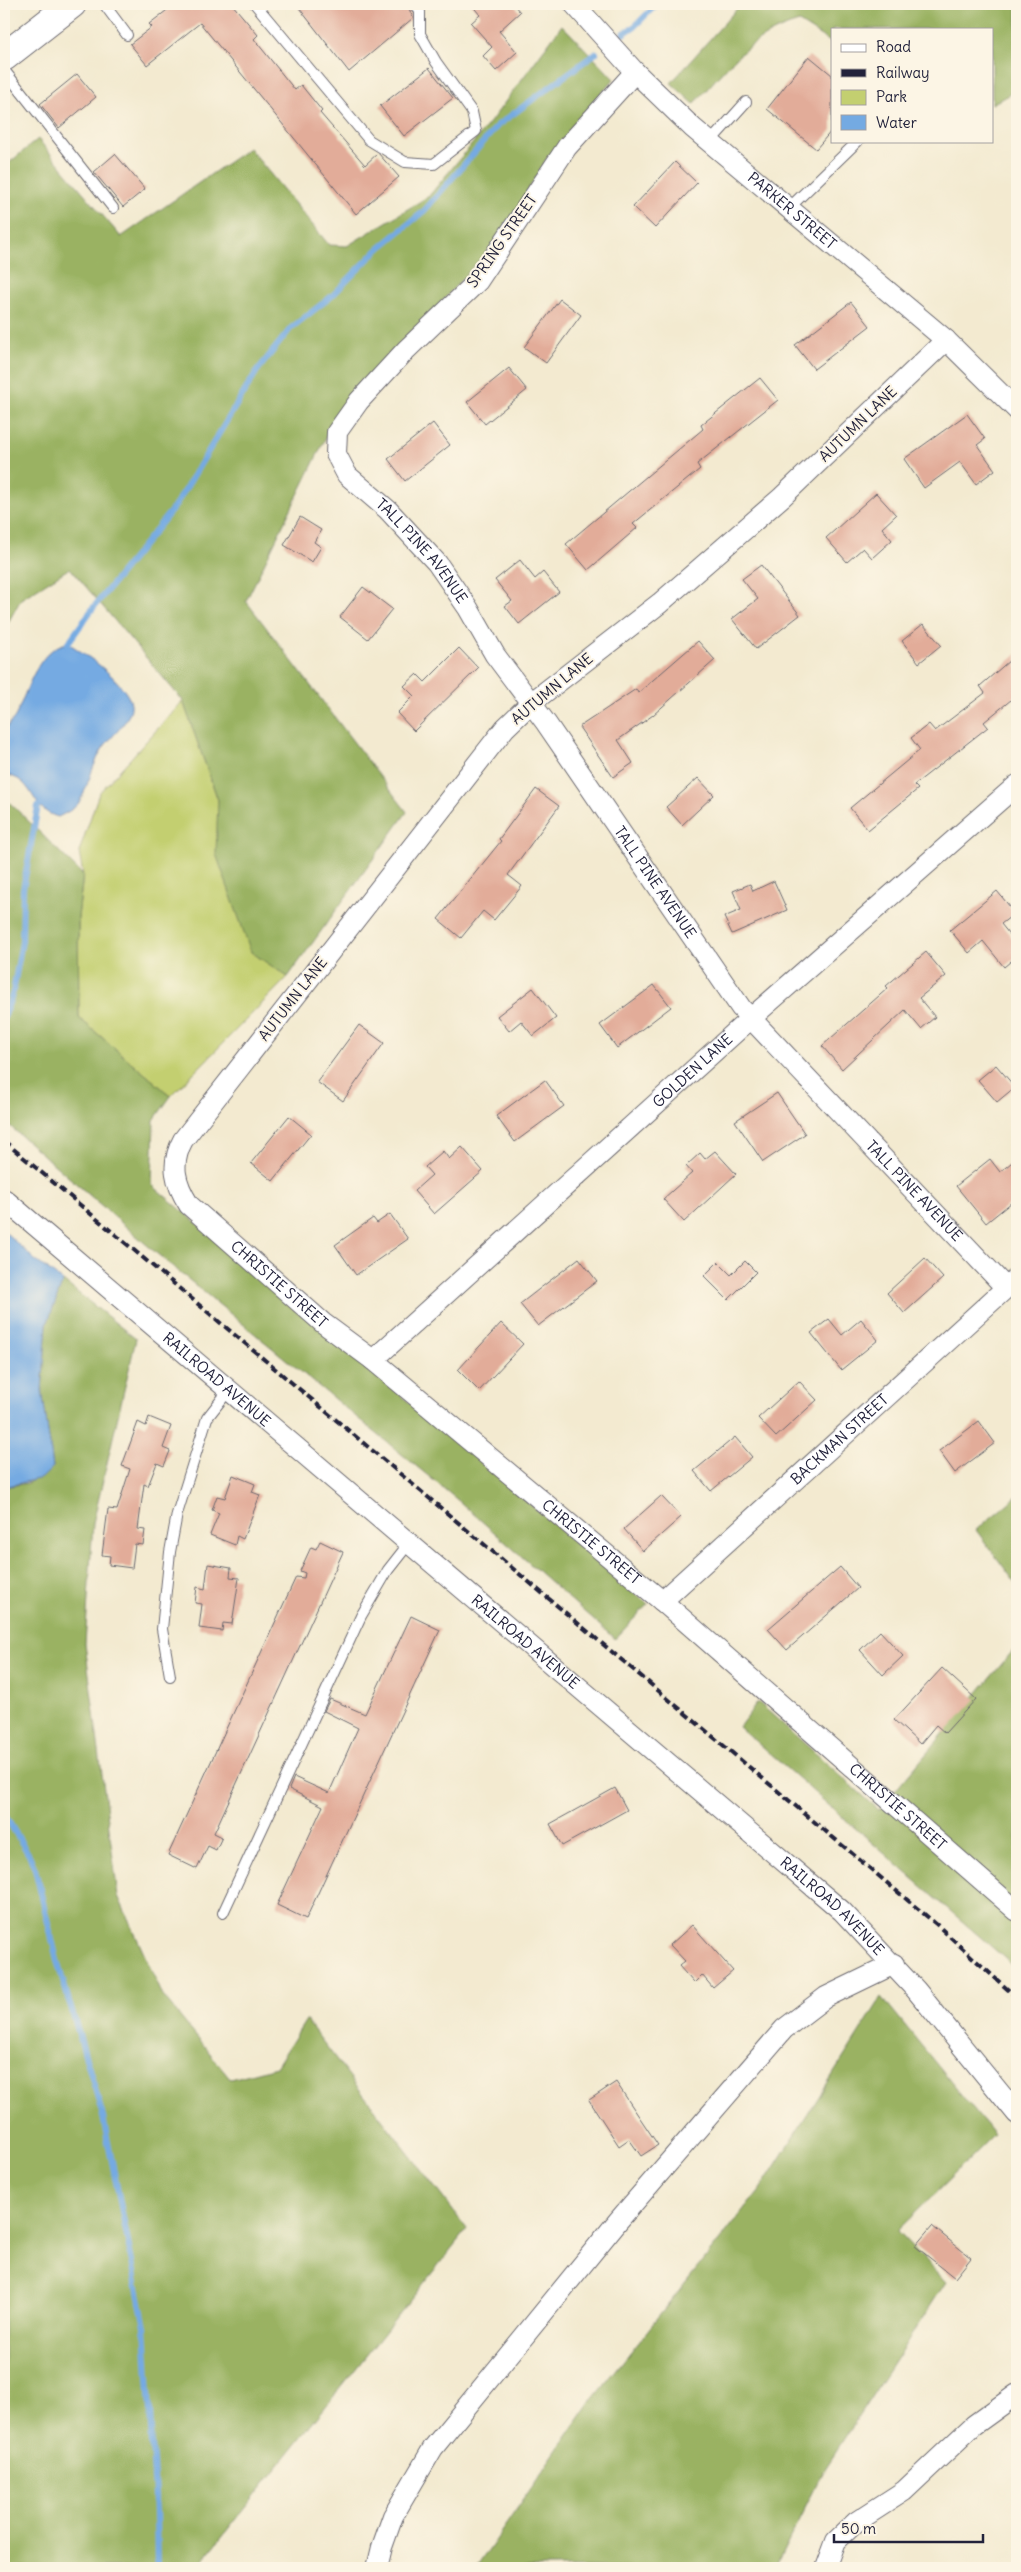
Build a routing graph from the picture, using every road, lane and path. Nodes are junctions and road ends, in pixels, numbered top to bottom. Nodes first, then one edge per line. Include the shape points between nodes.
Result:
1 (72, 4) edge
2 (104, 4) edge
3 (255, 4) edge
4 (416, 4) edge
5 (574, 4) edge
6 (127, 35) dead end
7 (4, 57) edge
8 (4, 70) edge
9 (635, 72) junction
10 (746, 102) dead end
11 (710, 142) junction
12 (857, 142) edge
13 (113, 208) dead end
14 (789, 208) junction
15 (946, 340) junction
16 (1017, 410) edge
17 (336, 454) joint
18 (531, 703) junction
19 (1017, 785) edge
20 (750, 1019) junction
21 (174, 1171) joint
22 (4, 1199) edge
23 (1011, 1283) edge
24 (373, 1360) junction
25 (229, 1390) junction
26 (410, 1542) junction
27 (662, 1602) junction
28 (170, 1676) dead end
29 (1017, 1911) edge
30 (223, 1914) dead end
31 (894, 1964) junction
32 (1017, 2114) edge
33 (1017, 2394) edge
34 (377, 2568) edge
35 (826, 2568) edge

1 - 7 main road
2 - 6 lane
3 - 4 lane via 369,140 405,162 434,164 476,131 472,112 420,34 420,12
5 - 9 street, PARKER STREET
8 - 13 lane
9 - 11 street, PARKER STREET
9 - 17 street, SPRING STREET via 567,147 478,281 406,350 360,401 337,432
10 - 11 lane
11 - 14 street, PARKER STREET
12 - 14 lane
14 - 15 street, PARKER STREET
15 - 16 street, PARKER STREET
15 - 18 street, AUTUMN LANE via 782,497 660,603
17 - 18 street, TALL PINE AVENUE via 347,475 388,510 437,563 495,655
18 - 20 street, TALL PINE AVENUE
18 - 21 street, AUTUMN LANE via 482,756 183,1140
19 - 20 street, GOLDEN LANE
20 - 23 street, TALL PINE AVENUE
20 - 24 street, GOLDEN LANE
21 - 24 street, CHRISTIE STREET via 176,1184 189,1205 323,1323
22 - 25 street, RAILROAD AVENUE
23 - 27 street, BACKMAN STREET
24 - 27 street, CHRISTIE STREET
25 - 26 street, RAILROAD AVENUE
25 - 28 lane via 208,1418 177,1514 162,1629
26 - 30 lane via 388,1570 361,1616
26 - 31 street, RAILROAD AVENUE via 796,1870
27 - 29 street, CHRISTIE STREET
31 - 32 street, RAILROAD AVENUE
31 - 34 street via 826,1997 784,2029 631,2206 433,2448 393,2516
33 - 35 street via 974,2425 904,2491 856,2522 836,2541

